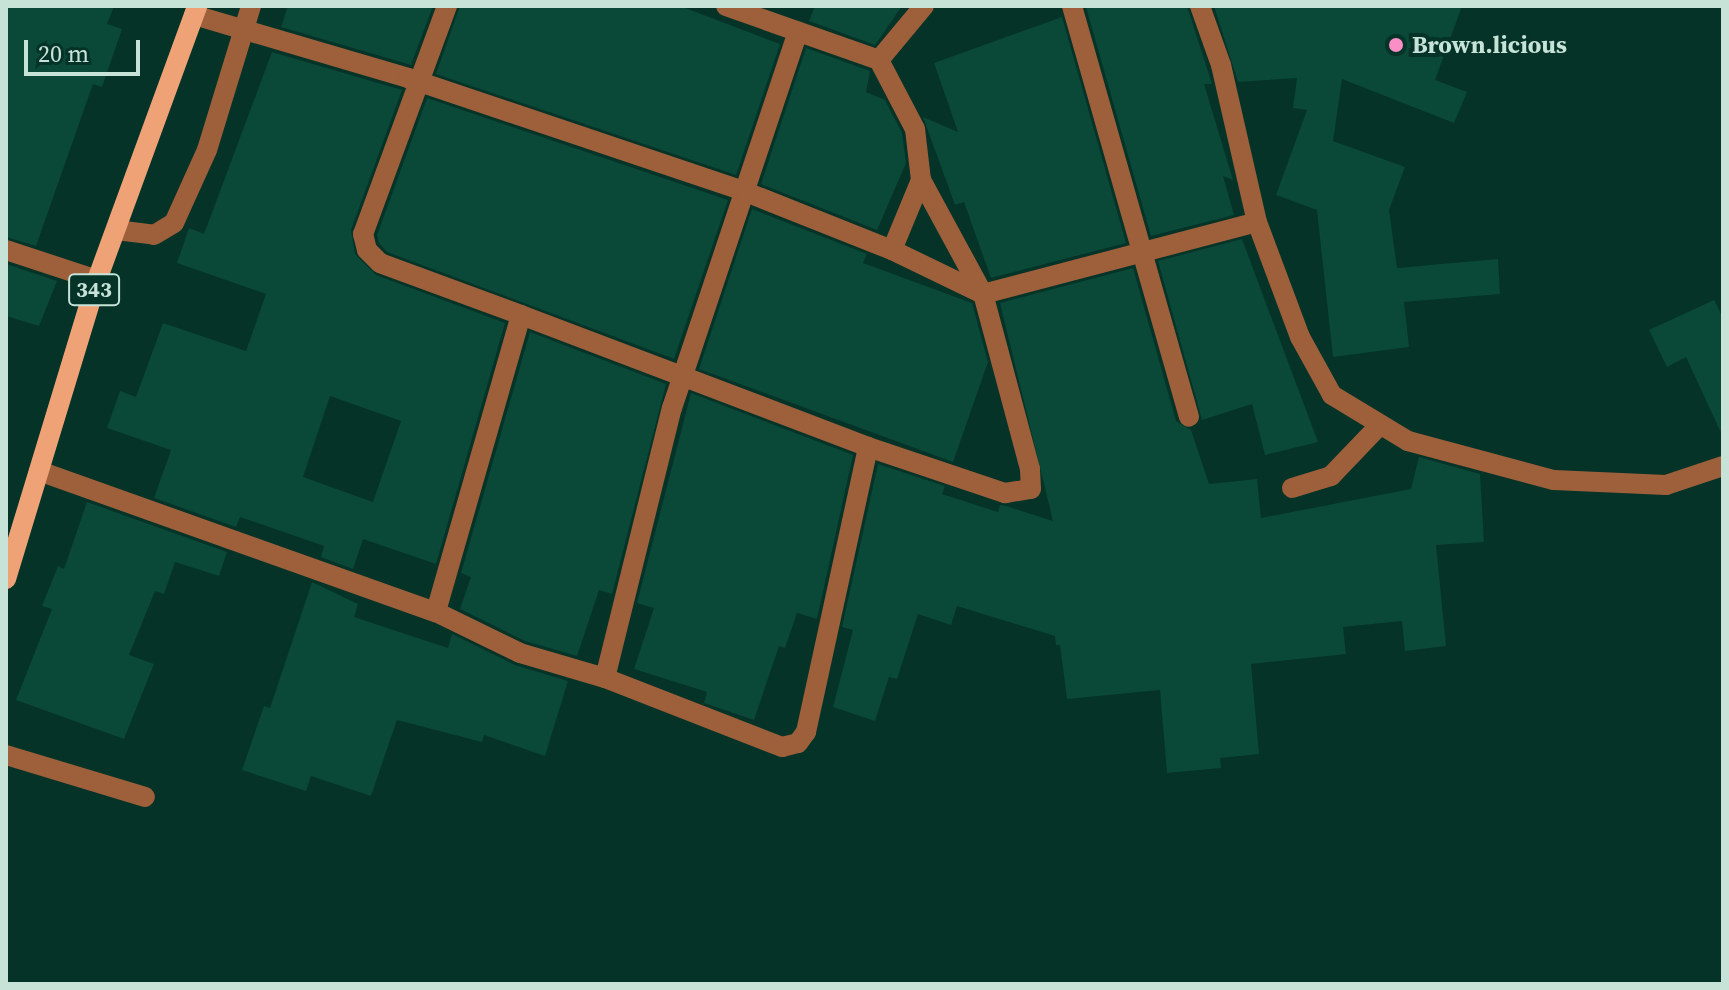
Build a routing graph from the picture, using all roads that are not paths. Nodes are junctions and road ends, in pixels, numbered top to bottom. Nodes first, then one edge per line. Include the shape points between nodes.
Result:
1 (251, 6) edge
2 (447, 6) edge
3 (726, 6) edge
4 (924, 6) edge
5 (1072, 6) edge
6 (1200, 6) edge
7 (196, 10) edge
8 (242, 30) junction
9 (798, 31) junction
10 (879, 60) junction
11 (419, 83) junction
12 (921, 180) junction
13 (746, 192) junction
14 (1257, 222) junction
15 (116, 230) junction
16 (1145, 249) junction
17 (6, 250) edge
18 (892, 250) junction
19 (97, 280) junction
20 (983, 294) junction
21 (521, 315) junction
22 (683, 373) junction
23 (1189, 417) dead end
24 (1379, 426) junction
25 (868, 447) junction
26 (1723, 466) edge
27 (39, 471) junction
28 (1292, 488) dead end
29 (6, 579) edge
30 (436, 612) junction
31 (605, 678) junction
32 (6, 755) edge
33 (145, 797) dead end

1 - 8 street
2 - 11 street
3 - 9 street
4 - 10 street
5 - 16 street
6 - 14 street via 1221,65
7 - 8 street
7 - 15 main road, 343
8 - 11 street
8 - 15 street via 207,150 174,223 154,235
9 - 10 street
9 - 13 street
10 - 12 street via 915,129
11 - 13 street
11 - 21 street via 363,234 367,250 380,263
12 - 18 street
12 - 20 street
13 - 18 street
13 - 22 street
14 - 16 street
14 - 24 street via 1300,337 1332,395
15 - 19 main road, 343
16 - 20 street
16 - 23 street
17 - 19 street
18 - 20 street
19 - 27 main road, 343
20 - 25 street via 1031,489 1005,493
21 - 22 street
21 - 30 street
22 - 25 street
22 - 31 street
24 - 26 street via 1408,441 1508,471 1590,484 1666,485
24 - 28 street via 1331,476
25 - 31 street via 806,732 798,743 782,747
27 - 29 main road, 343
27 - 30 street
30 - 31 street via 520,653
32 - 33 street

